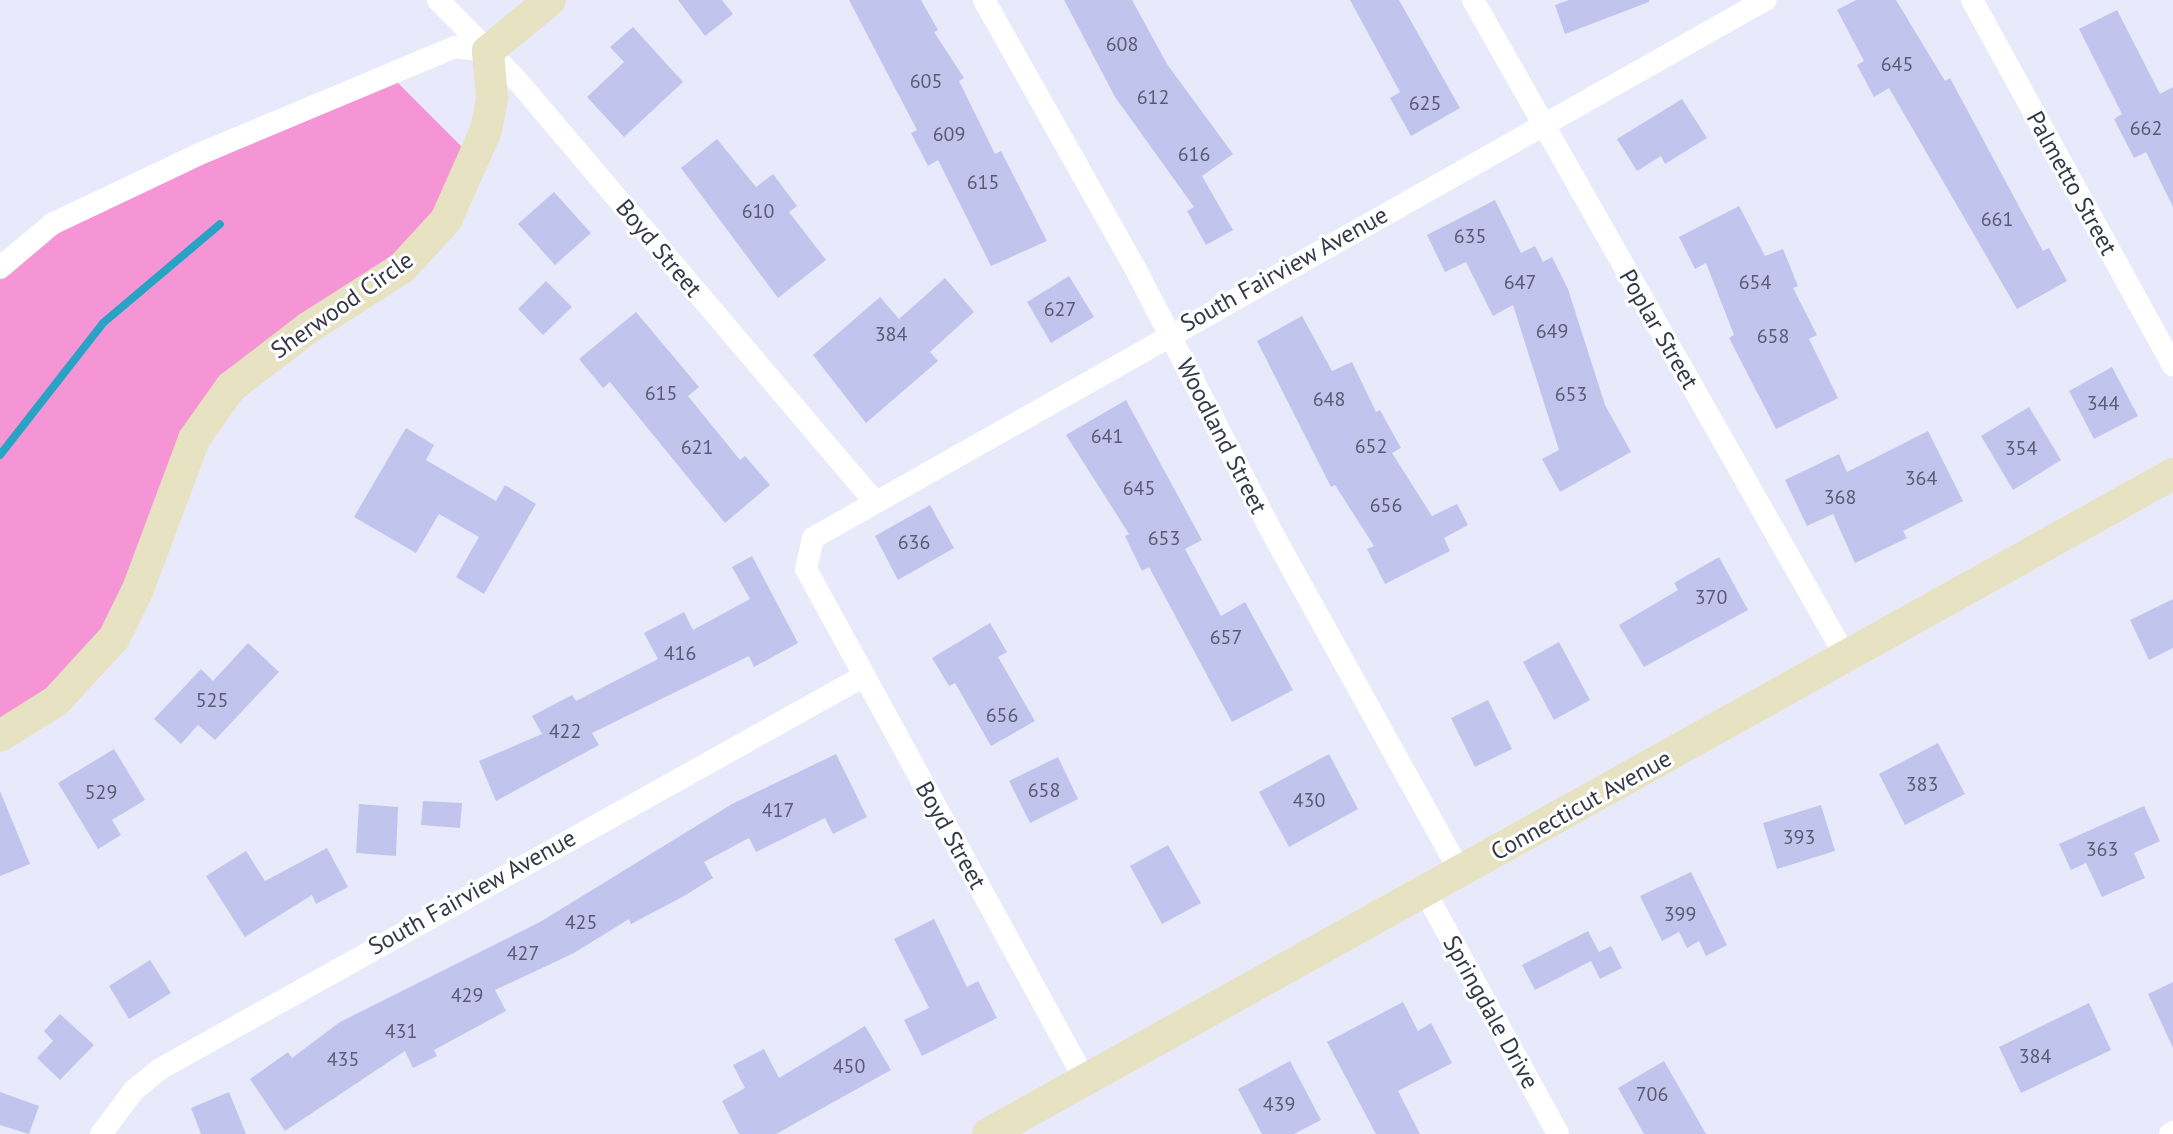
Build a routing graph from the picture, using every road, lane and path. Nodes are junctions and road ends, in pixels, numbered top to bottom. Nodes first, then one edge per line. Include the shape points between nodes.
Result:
1 (438, 0) edge
2 (550, 0) edge
3 (984, 0) edge
4 (1473, 0) edge
5 (1765, 0) edge
6 (1972, 0) edge
7 (488, 51) junction
8 (1542, 125) junction
9 (0, 268) edge
10 (1169, 334) junction
11 (2173, 365) edge
12 (2173, 474) edge
13 (874, 501) junction
14 (809, 545) joint
15 (1846, 657) junction
16 (864, 676) junction
17 (0, 736) edge
18 (1460, 872) junction
19 (1424, 890) junction
20 (1085, 1080) junction
21 (101, 1134) edge
22 (988, 1134) edge
23 (1558, 1134) edge

1 - 7 street, Boyd Street
2 - 7 street
3 - 10 street, Woodland Street
4 - 8 street, Poplar Street
5 - 8 street, South Fairview Avenue
6 - 11 street, Palmetto Street
7 - 9 street via 455,47 197,155 52,224
7 - 13 street, Boyd Street
7 - 17 street, Sherwood Circle via 492,98 486,130 446,220 402,268 308,328 231,387 194,439 114,638 56,701
8 - 10 street, South Fairview Avenue
8 - 15 street, Poplar Street
10 - 13 street, South Fairview Avenue
10 - 18 street, Woodland Street
12 - 15 street, Connecticut Avenue
13 - 14 street, South Fairview Avenue
14 - 16 street, Boyd Street via 806,569
15 - 18 street, Connecticut Avenue
16 - 20 street, Boyd Street
16 - 21 street, South Fairview Avenue via 160,1069 134,1090
18 - 19 street, Connecticut Avenue
19 - 20 street, Connecticut Avenue
19 - 23 street, Springdale Drive
20 - 22 street, Connecticut Avenue

